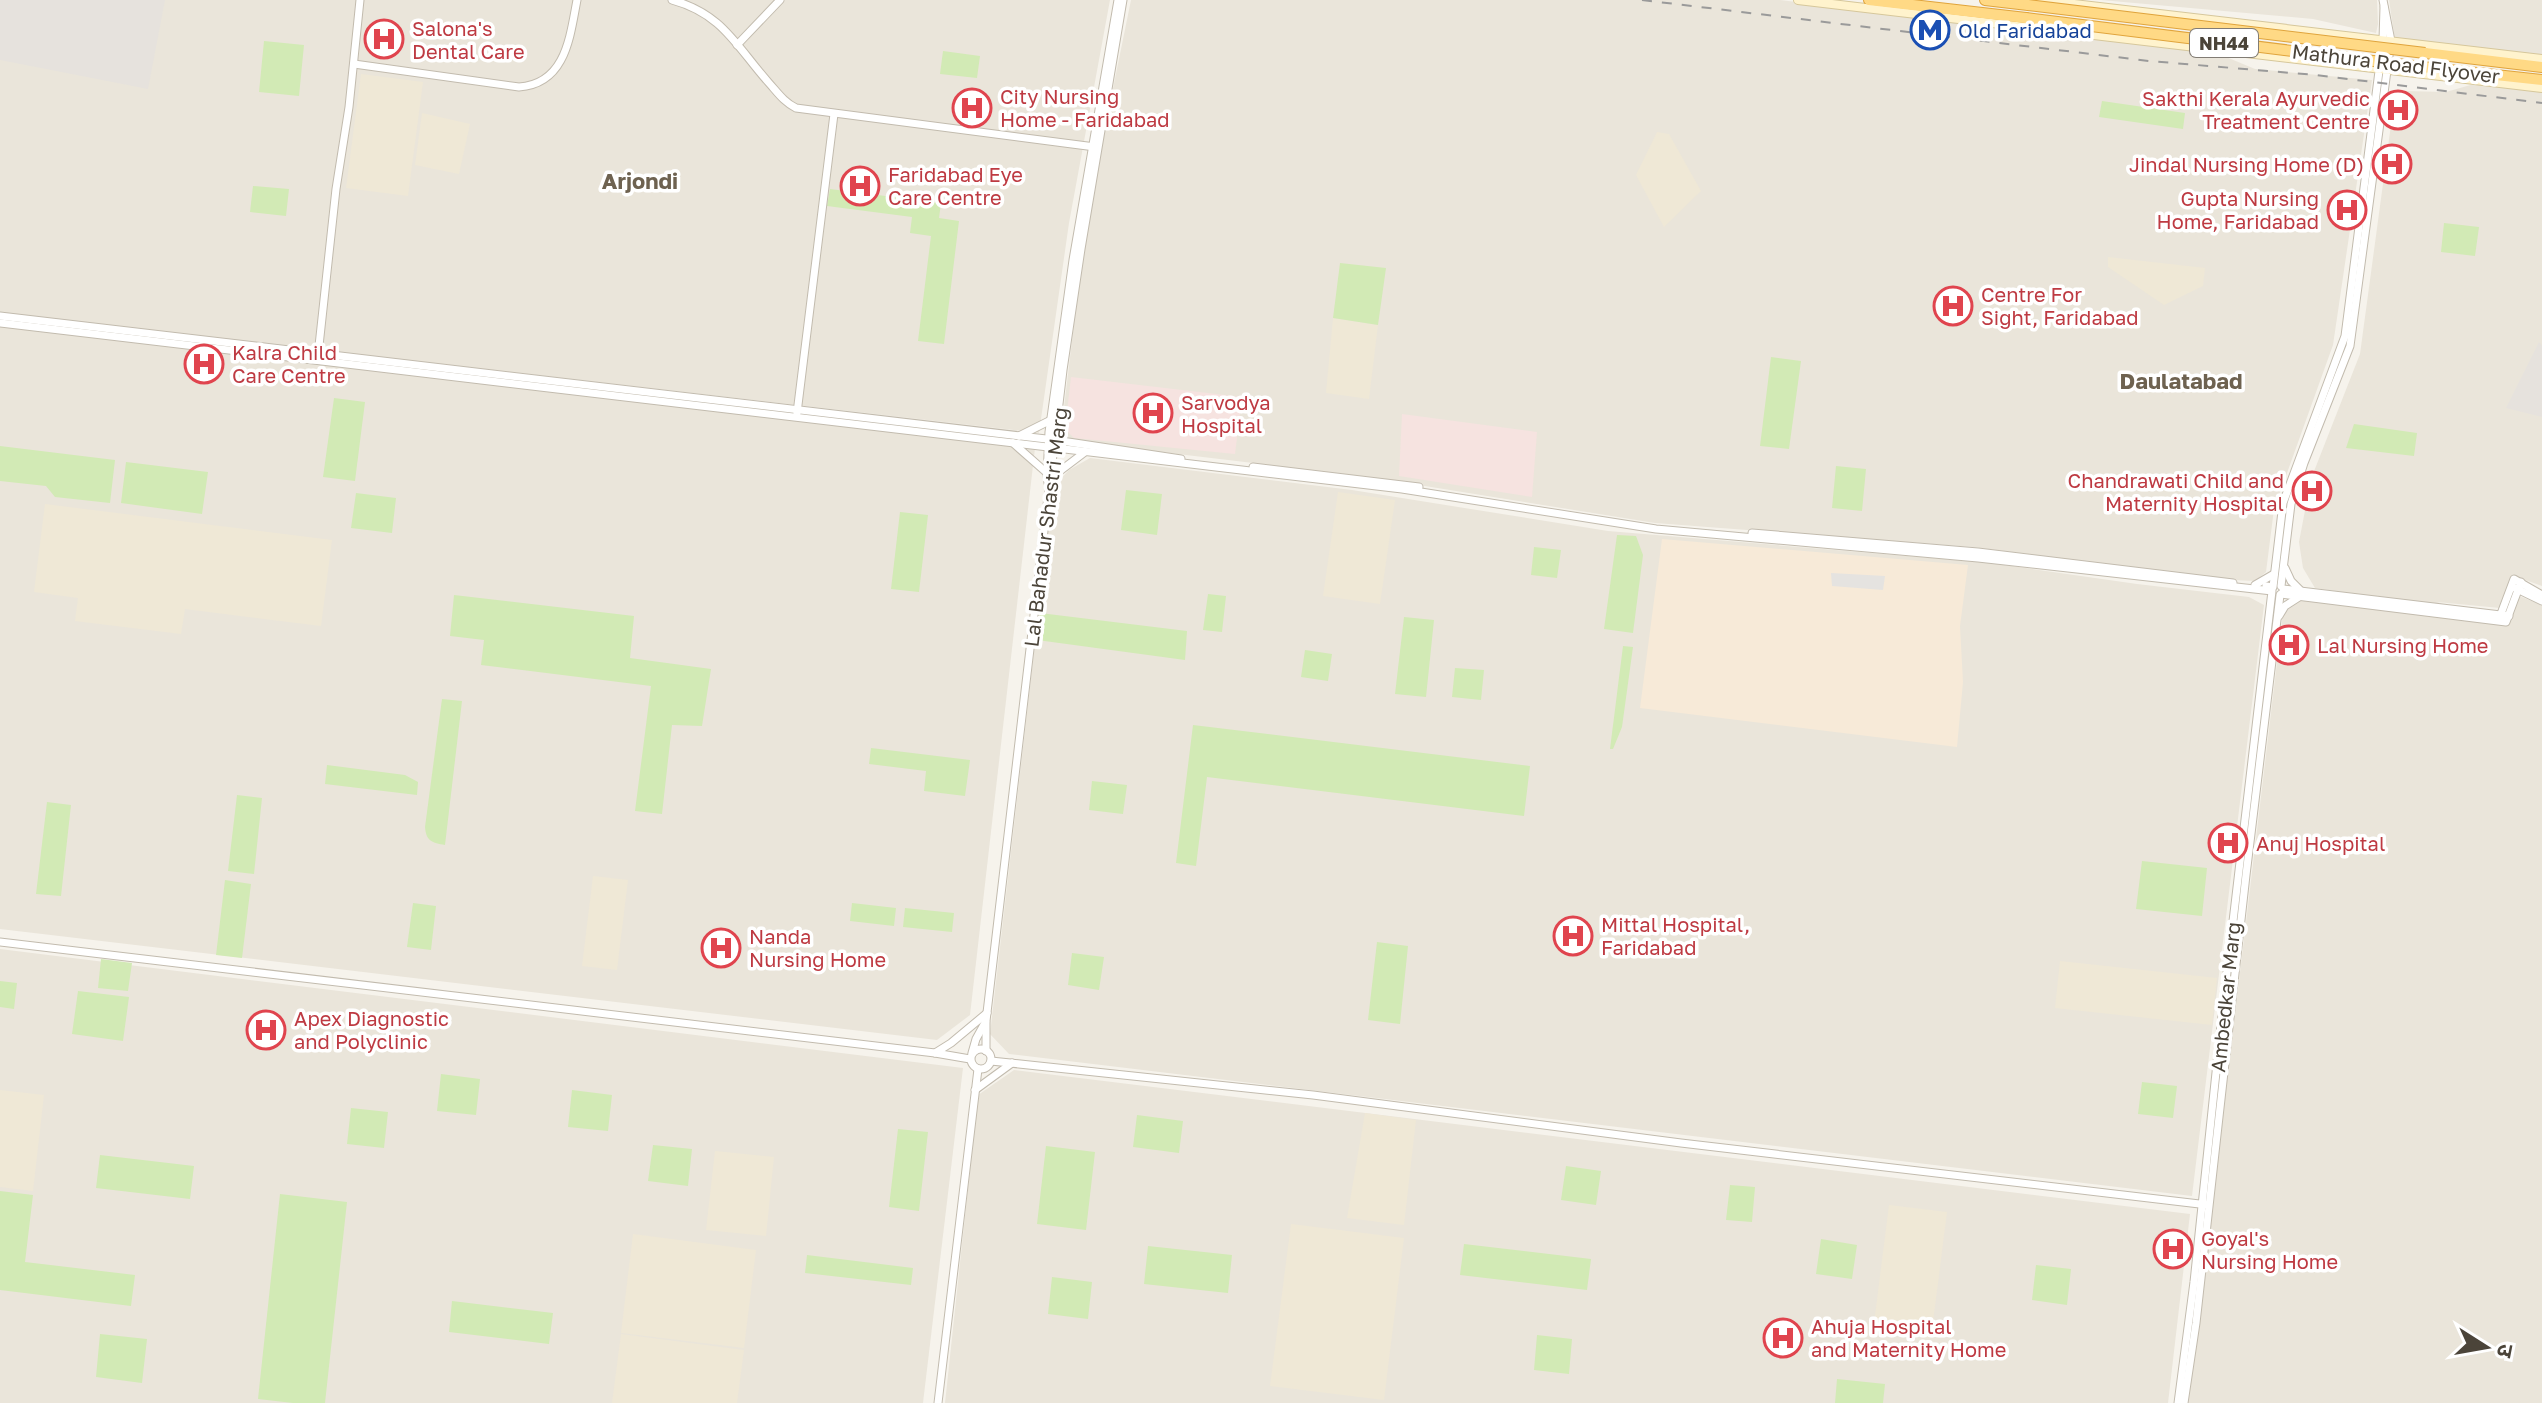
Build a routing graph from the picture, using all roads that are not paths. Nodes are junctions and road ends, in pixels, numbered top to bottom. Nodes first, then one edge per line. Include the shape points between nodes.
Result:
1 (360, 0) edge
2 (577, 0) edge
3 (672, 0) edge
4 (780, 0) edge
5 (1121, 0) edge
6 (1798, 0) edge
7 (1869, 0) edge
8 (1985, 0) edge
9 (2040, 0) edge
10 (2384, 3) edge
11 (2331, 34) junction
12 (2387, 40) junction
13 (737, 45) junction
14 (2421, 45) junction
15 (2542, 59) edge
16 (2327, 62) junction
17 (354, 64) junction
18 (2542, 67) edge
19 (2384, 69) junction
20 (2418, 72) junction
21 (2450, 76) junction
22 (2542, 80) edge
23 (2542, 88) edge
24 (834, 114) junction
25 (1095, 147) junction
26 (1, 320) edge
27 (317, 357) junction
28 (797, 414) junction
29 (1051, 420) junction
30 (1015, 440) junction
31 (1052, 444) junction
32 (1085, 452) junction
33 (1049, 478) junction
34 (2284, 562) junction
35 (2275, 573) junction
36 (2517, 586) junction
37 (2255, 587) junction
38 (2278, 590) junction
39 (2301, 594) junction
40 (2542, 595) edge
41 (2542, 601) edge
42 (2271, 602) junction
43 (2275, 626) junction
44 (0, 942) edge
45 (986, 1017) junction
46 (986, 1051) junction
47 (935, 1053) junction
48 (971, 1056) junction
49 (991, 1061) junction
50 (1012, 1063) junction
51 (978, 1069) junction
52 (974, 1091) junction
53 (2205, 1205) junction
54 (938, 1403) edge
55 (2178, 1403) edge
56 (2184, 1403) edge

1 - 17 street
2 - 17 street via 564,57 557,69 529,86
3 - 13 street via 705,12
4 - 13 street
5 - 25 street
6 - 16 main road
7 - 22 highway, Mathura Road Flyover / NH44, bridge
8 - 18 highway, Mathura Road Flyover / NH44, bridge
9 - 11 main road
10 - 12 street, Ambedkar Marg
11 - 12 main road
11 - 16 main road via 2336,50
12 - 14 main road
12 - 19 street, Ambedkar Marg
13 - 24 street via 788,104
14 - 15 main road
14 - 20 main road via 2411,55
16 - 19 main road
17 - 27 street
19 - 20 main road
19 - 21 main road
19 - 34 street, Ambedkar Marg via 2350,346 2291,504
19 - 35 street, Ambedkar Marg via 2345,336 2283,503
20 - 21 main road
21 - 23 main road
24 - 25 street
24 - 28 street
25 - 29 street
25 - 31 street, Lal Bahadur Shastri Marg
26 - 27 street
27 - 28 street
28 - 30 street
29 - 30 street
29 - 31 street
30 - 31 street
30 - 33 street
31 - 32 street
31 - 33 street, Lal Bahadur Shastri Marg
31 - 37 street via 1403,484 1656,525 1978,552
32 - 33 street
32 - 37 street via 1402,489 1656,529
33 - 45 street, Lal Bahadur Shastri Marg
34 - 38 street, Ambedkar Marg
34 - 39 street
35 - 37 street
35 - 38 street, Ambedkar Marg
36 - 39 street via 2502,618
36 - 40 street
36 - 41 street
37 - 38 street
37 - 42 street
38 - 39 street
38 - 42 street, Ambedkar Marg
38 - 43 street, Ambedkar Marg
39 - 43 street via 2285,606
42 - 53 street, Ambedkar Marg
43 - 53 street, Ambedkar Marg
44 - 47 street
45 - 46 street
45 - 47 street
45 - 48 street, Lal Bahadur Shastri Marg
46 - 48 street via 977,1049
46 - 49 street
47 - 48 street
48 - 51 street
49 - 50 street
49 - 51 street
50 - 52 street
50 - 53 street
51 - 52 street
52 - 54 street
53 - 55 street, Ambedkar Marg
53 - 56 street, Ambedkar Marg

